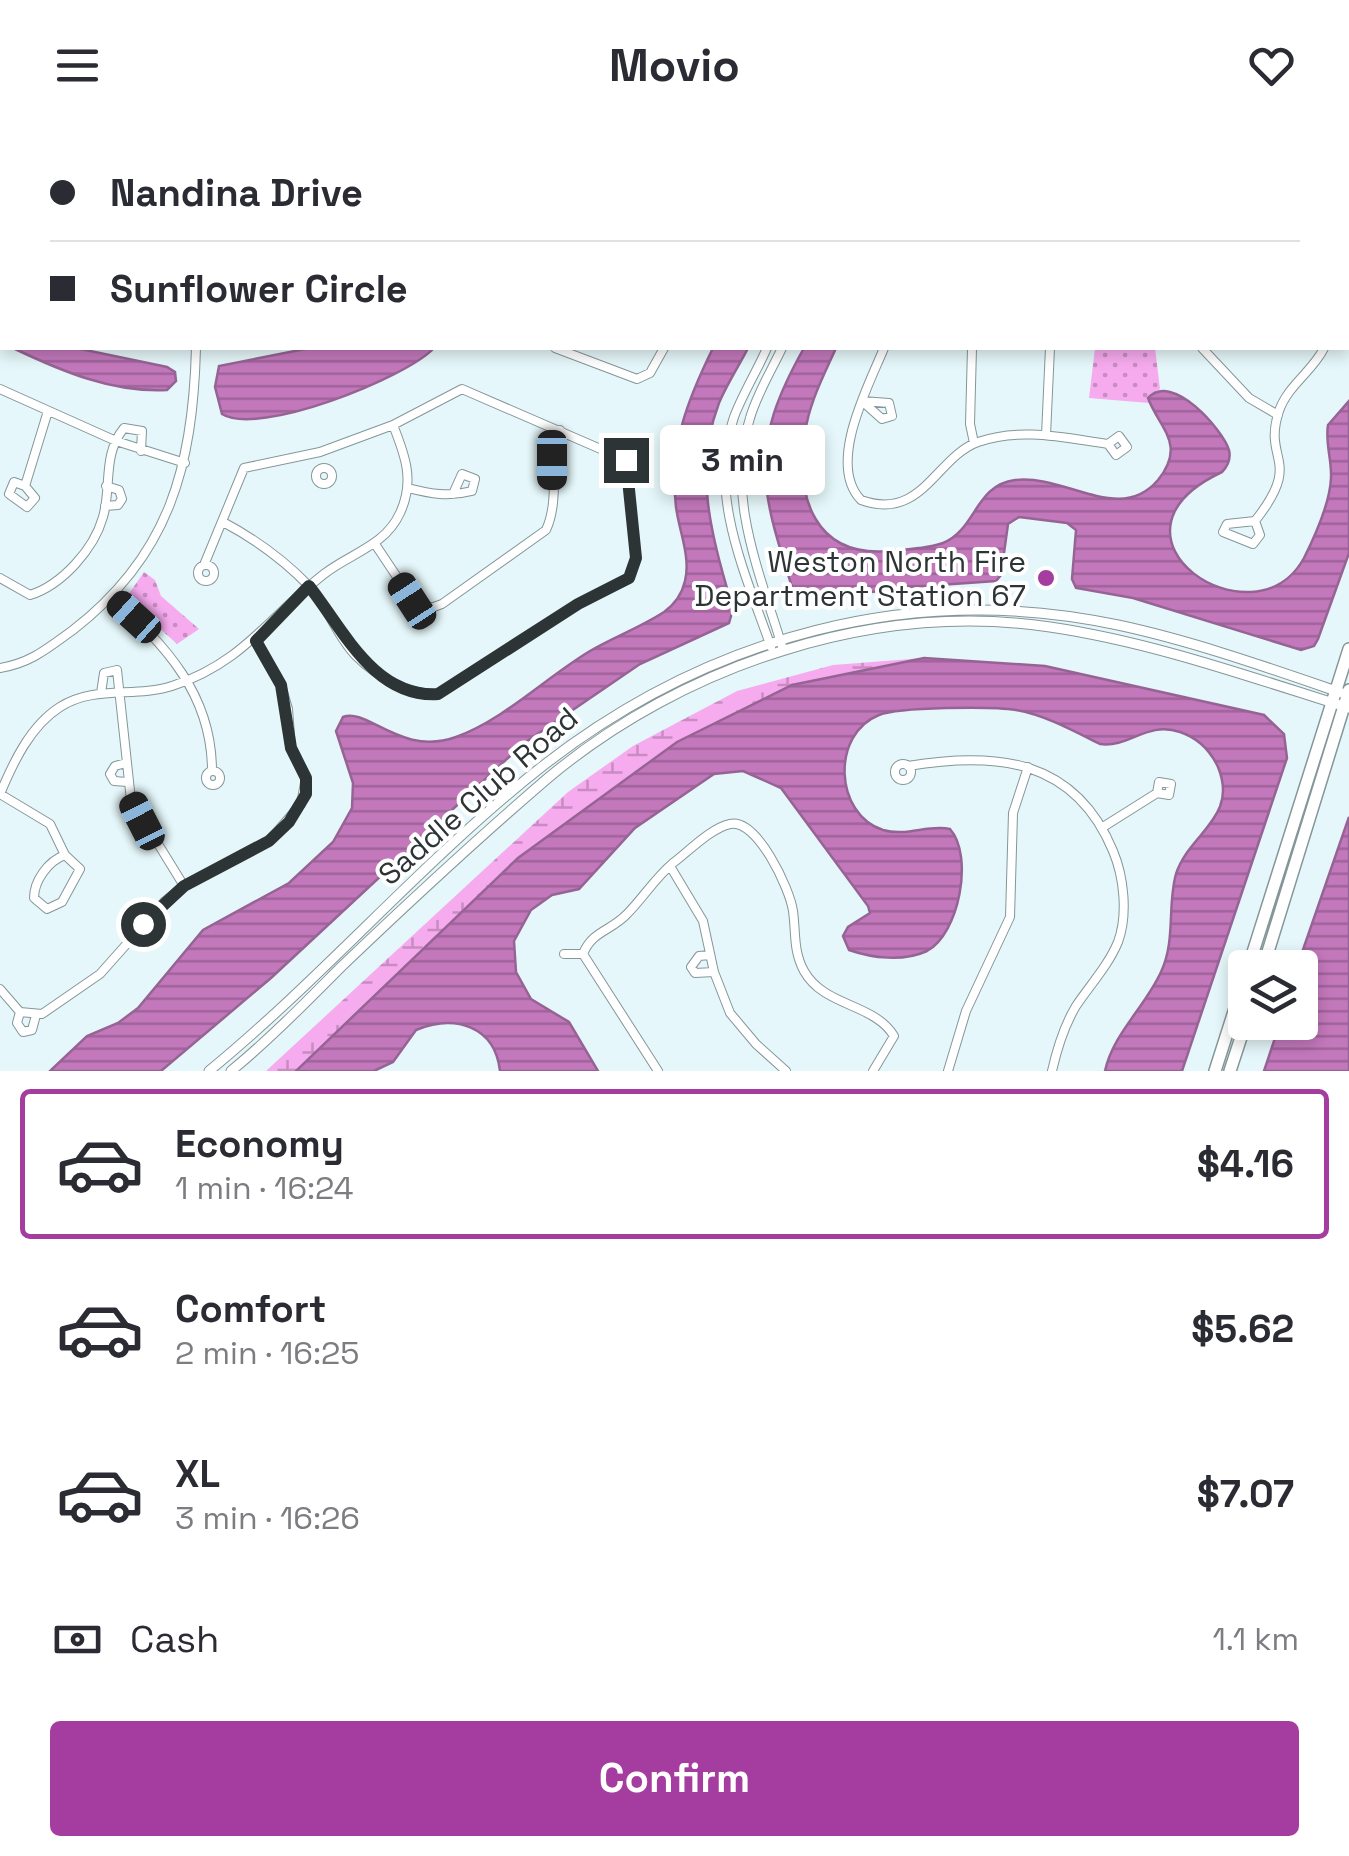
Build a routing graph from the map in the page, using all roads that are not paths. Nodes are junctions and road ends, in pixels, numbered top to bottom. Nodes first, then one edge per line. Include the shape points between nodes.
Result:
1 (196, 350) edge
2 (561, 350) edge
3 (663, 350) edge
4 (767, 350) edge
5 (781, 350) edge
6 (883, 350) edge
7 (972, 350) edge
8 (1050, 350) edge
9 (1210, 350) edge
10 (1322, 350) edge
11 (0, 389) edge
12 (48, 411) junction
13 (1278, 415) junction
14 (393, 425) junction
15 (560, 430) junction
16 (1046, 436) junction
17 (116, 441) junction
18 (974, 443) junction
19 (1108, 444) dead end
20 (141, 450) junction
21 (320, 452) junction
22 (725, 460) junction
23 (742, 461) junction
24 (185, 463) junction
25 (322, 468) dead end
26 (25, 486) dead end
27 (106, 486) junction
28 (408, 488) junction
29 (725, 490) junction
30 (742, 490) junction
31 (453, 494) dead end
32 (105, 506) junction
33 (1255, 520) junction
34 (222, 522) junction
35 (375, 544) junction
36 (204, 565) dead end
37 (0, 578) edge
38 (309, 586) junction
39 (112, 596) junction
40 (774, 640) junction
41 (256, 641) junction
42 (1349, 649) edge
43 (778, 651) junction
44 (0, 668) edge
45 (188, 680) junction
46 (119, 692) junction
47 (101, 693) junction
48 (1344, 698) edge
49 (126, 763) junction
50 (908, 766) dead end
51 (1028, 767) junction
52 (212, 770) dead end
53 (127, 782) junction
54 (1157, 793) dead end
55 (0, 794) edge
56 (1103, 827) junction
57 (65, 855) junction
58 (670, 866) junction
59 (184, 886) junction
60 (372, 921) junction
61 (381, 930) junction
62 (1254, 950) edge
63 (1268, 950) edge
64 (564, 954) dead end
65 (583, 954) junction
66 (710, 955) junction
67 (714, 972) junction
68 (0, 990) edge
69 (20, 1012) junction
70 (36, 1015) junction
71 (1228, 1032) edge
72 (1240, 1040) edge
73 (210, 1071) edge
74 (231, 1071) edge
75 (658, 1071) edge
76 (786, 1071) edge
77 (874, 1071) edge
78 (948, 1071) edge
79 (1052, 1071) edge
80 (1216, 1071) edge
81 (1230, 1071) edge

1 - 24 street
2 - 3 street via 636,380 650,373
4 - 22 street via 734,416
5 - 23 street via 748,423
6 - 18 street via 852,424 854,493 887,502 924,491
7 - 18 street
8 - 16 street
9 - 13 street via 1249,398
10 - 13 street
11 - 12 street
12 - 17 street
12 - 26 street
13 - 33 street via 1281,484
14 - 15 street via 462,389
14 - 21 street
14 - 28 street via 408,463
15 - 35 street via 546,530 442,604 431,608 412,601
15 - 38 street via 626,460 636,558 629,578 452,686 425,695 356,656
16 - 18 street via 1004,434
16 - 19 street
17 - 20 street
17 - 20 street via 124,428 138,429
17 - 27 street
20 - 24 street
21 - 25 street
21 - 34 street via 244,468
22 - 23 street
22 - 29 street
23 - 30 street
24 - 39 street via 162,525
27 - 32 street
27 - 32 street via 122,498
28 - 31 street
28 - 35 street via 392,528
29 - 30 street
29 - 40 street via 732,530
30 - 40 street
32 - 37 street via 95,538 44,590 21,593
33 - 33 street via 1227,524 1223,532 1252,544 1260,535
34 - 36 street
34 - 38 street via 250,536
35 - 38 street
38 - 41 street
39 - 44 street via 32,661
39 - 45 street
40 - 43 street
40 - 48 street, Saddle Club Road via 898,615 1047,614 1144,632
40 - 60 street, Saddle Club Road via 652,692 582,737
41 - 45 street
41 - 59 street via 281,685 306,794 269,841
42 - 48 main road
43 - 48 street, Saddle Club Road via 932,624 1047,626
43 - 61 street, Saddle Club Road via 657,704 588,749
45 - 46 street
45 - 52 street via 205,718
46 - 47 street
46 - 47 street via 119,673 108,669
46 - 49 street
47 - 55 street via 57,708 22,749
48 - 62 main road
48 - 63 main road
49 - 53 street
49 - 53 street via 110,774
50 - 51 street via 976,759
51 - 56 street via 1065,785
51 - 78 street via 1014,813 1010,917 966,1011
53 - 59 street via 142,821
54 - 56 street
55 - 57 street via 50,824
56 - 79 street via 1119,865 1119,940 1074,1010
57 - 57 street via 77,863 79,878 62,902 47,909 34,890 45,870
58 - 65 street via 625,917 589,938
58 - 66 street via 692,897
58 - 77 street via 726,824 751,830 785,878 794,946 805,973 826,996 885,1021 894,1036
59 - 70 street via 100,974
60 - 61 street
60 - 73 street, Saddle Club Road
61 - 74 street, Saddle Club Road
64 - 65 street
65 - 75 street
66 - 67 street
66 - 67 street via 699,956 691,967 695,973
67 - 76 street via 730,1013
68 - 69 street
69 - 70 street
69 - 70 street via 23,1032 32,1030
71 - 80 main road
72 - 81 main road

